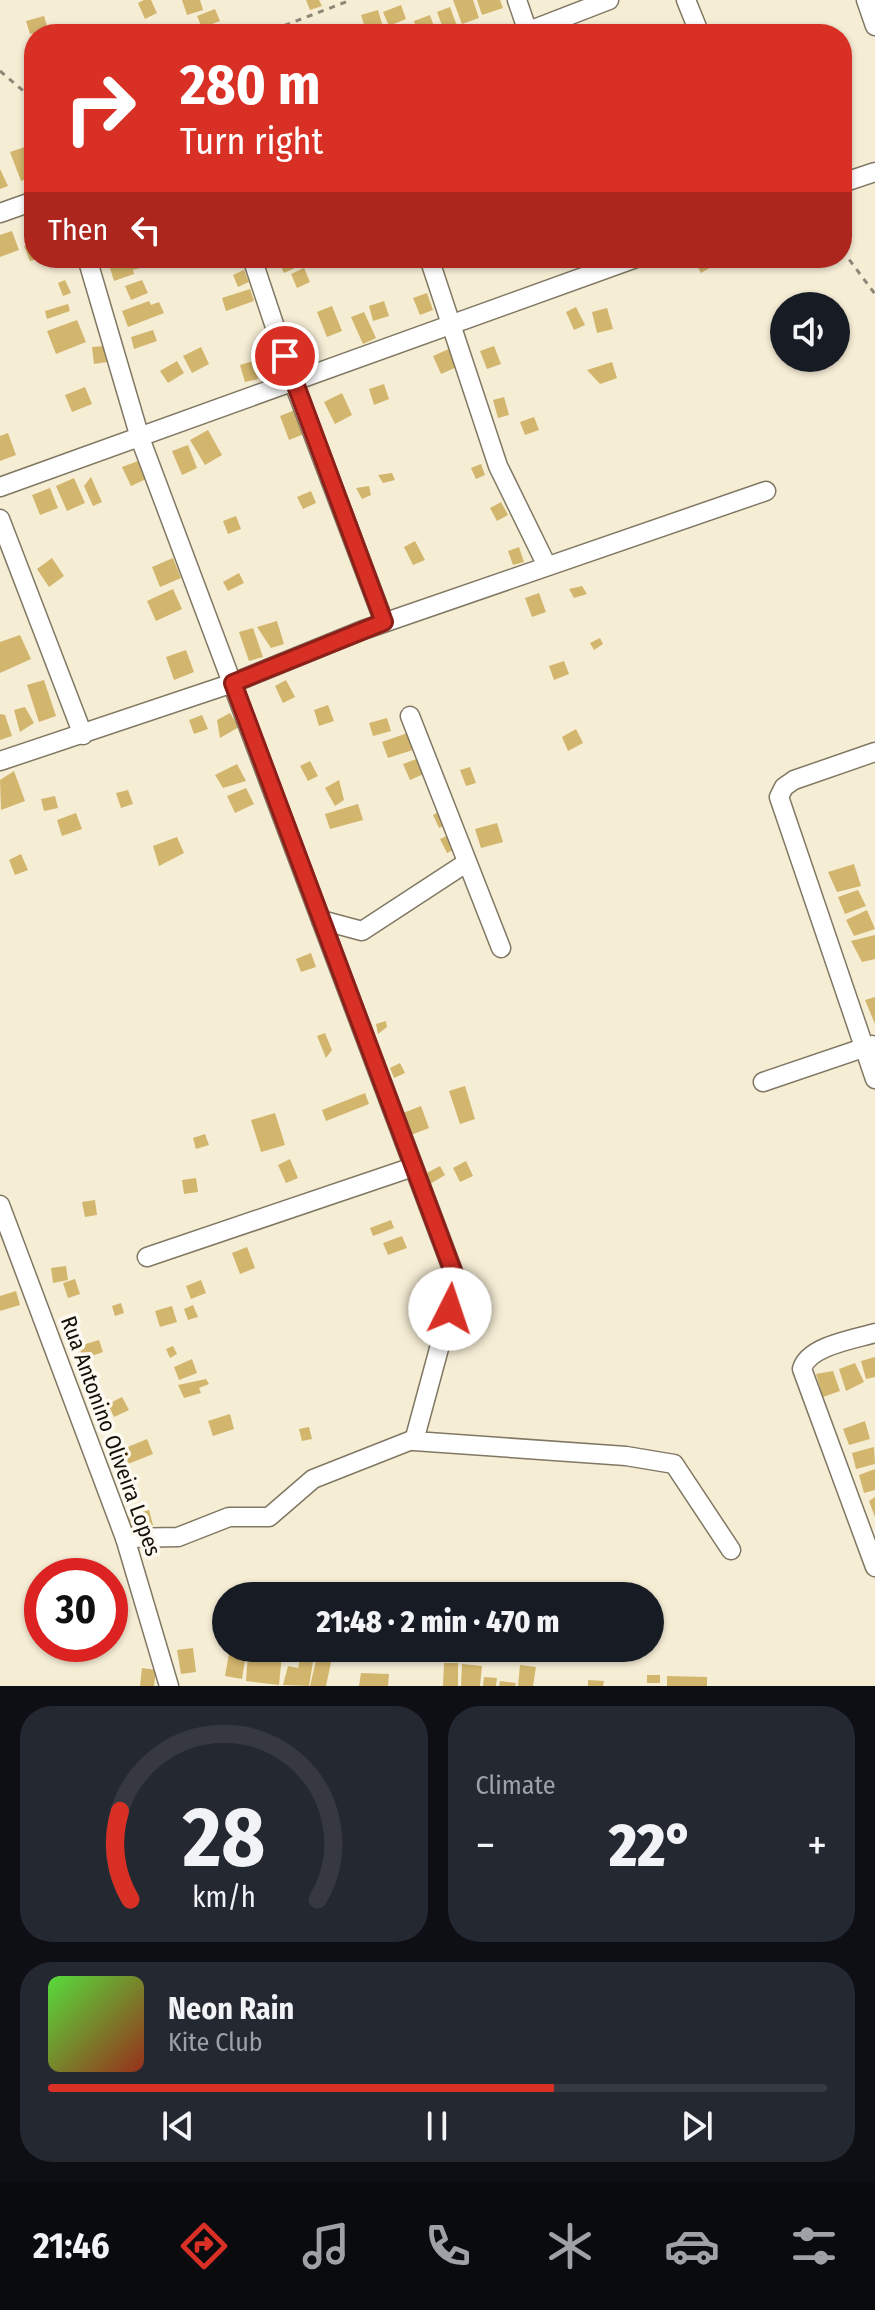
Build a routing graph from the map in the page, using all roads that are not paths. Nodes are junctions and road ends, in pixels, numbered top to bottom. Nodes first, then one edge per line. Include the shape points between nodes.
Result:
1 (517, 0) edge
2 (609, 0) edge
3 (686, 0) edge
4 (866, 0) edge
5 (522, 24) edge
6 (547, 24) edge
7 (696, 24) edge
8 (875, 26) edge
9 (875, 172) edge
10 (852, 180) edge
11 (24, 205) edge
12 (0, 213) edge
13 (90, 268) edge
14 (255, 268) edge
15 (433, 268) edge
16 (609, 268) edge
17 (453, 326) junction
18 (293, 381) junction
19 (140, 438) junction
20 (0, 487) edge
21 (766, 491) dead end
22 (0, 519) edge
23 (547, 566) junction
24 (384, 622) junction
25 (233, 683) junction
26 (410, 716) dead end
27 (83, 735) junction
28 (875, 752) edge
29 (0, 761) edge
30 (466, 863) junction
31 (321, 920) junction
32 (501, 948) dead end
33 (869, 1046) edge
34 (875, 1079) edge
35 (763, 1082) dead end
36 (413, 1167) junction
37 (0, 1205) edge
38 (147, 1257) dead end
39 (875, 1333) edge
40 (416, 1439) junction
41 (125, 1538) junction
42 (731, 1550) dead end
43 (875, 1567) edge
44 (169, 1686) edge

1 - 5 street
2 - 6 street
3 - 7 street
4 - 8 street
9 - 10 street
11 - 12 street
13 - 19 street
14 - 18 street
15 - 17 street
16 - 17 street
17 - 18 street
17 - 23 street via 498,466
18 - 19 street
18 - 24 street
19 - 20 street
19 - 25 street
21 - 23 street
22 - 27 street
23 - 24 street
24 - 25 street
25 - 27 street
25 - 31 street
26 - 30 street
27 - 29 street
28 - 33 street via 794,780 779,797
30 - 31 street via 362,931
30 - 32 street
31 - 36 street
33 - 34 street
33 - 35 street
36 - 38 street
36 - 40 street via 457,1282
37 - 41 street, Rua Antonino Oliveira Lopes
39 - 43 street via 816,1353 802,1369
40 - 41 street via 313,1479 269,1517 229,1517 178,1537
40 - 42 street via 674,1464
41 - 44 street, Rua Antonino Oliveira Lopes

